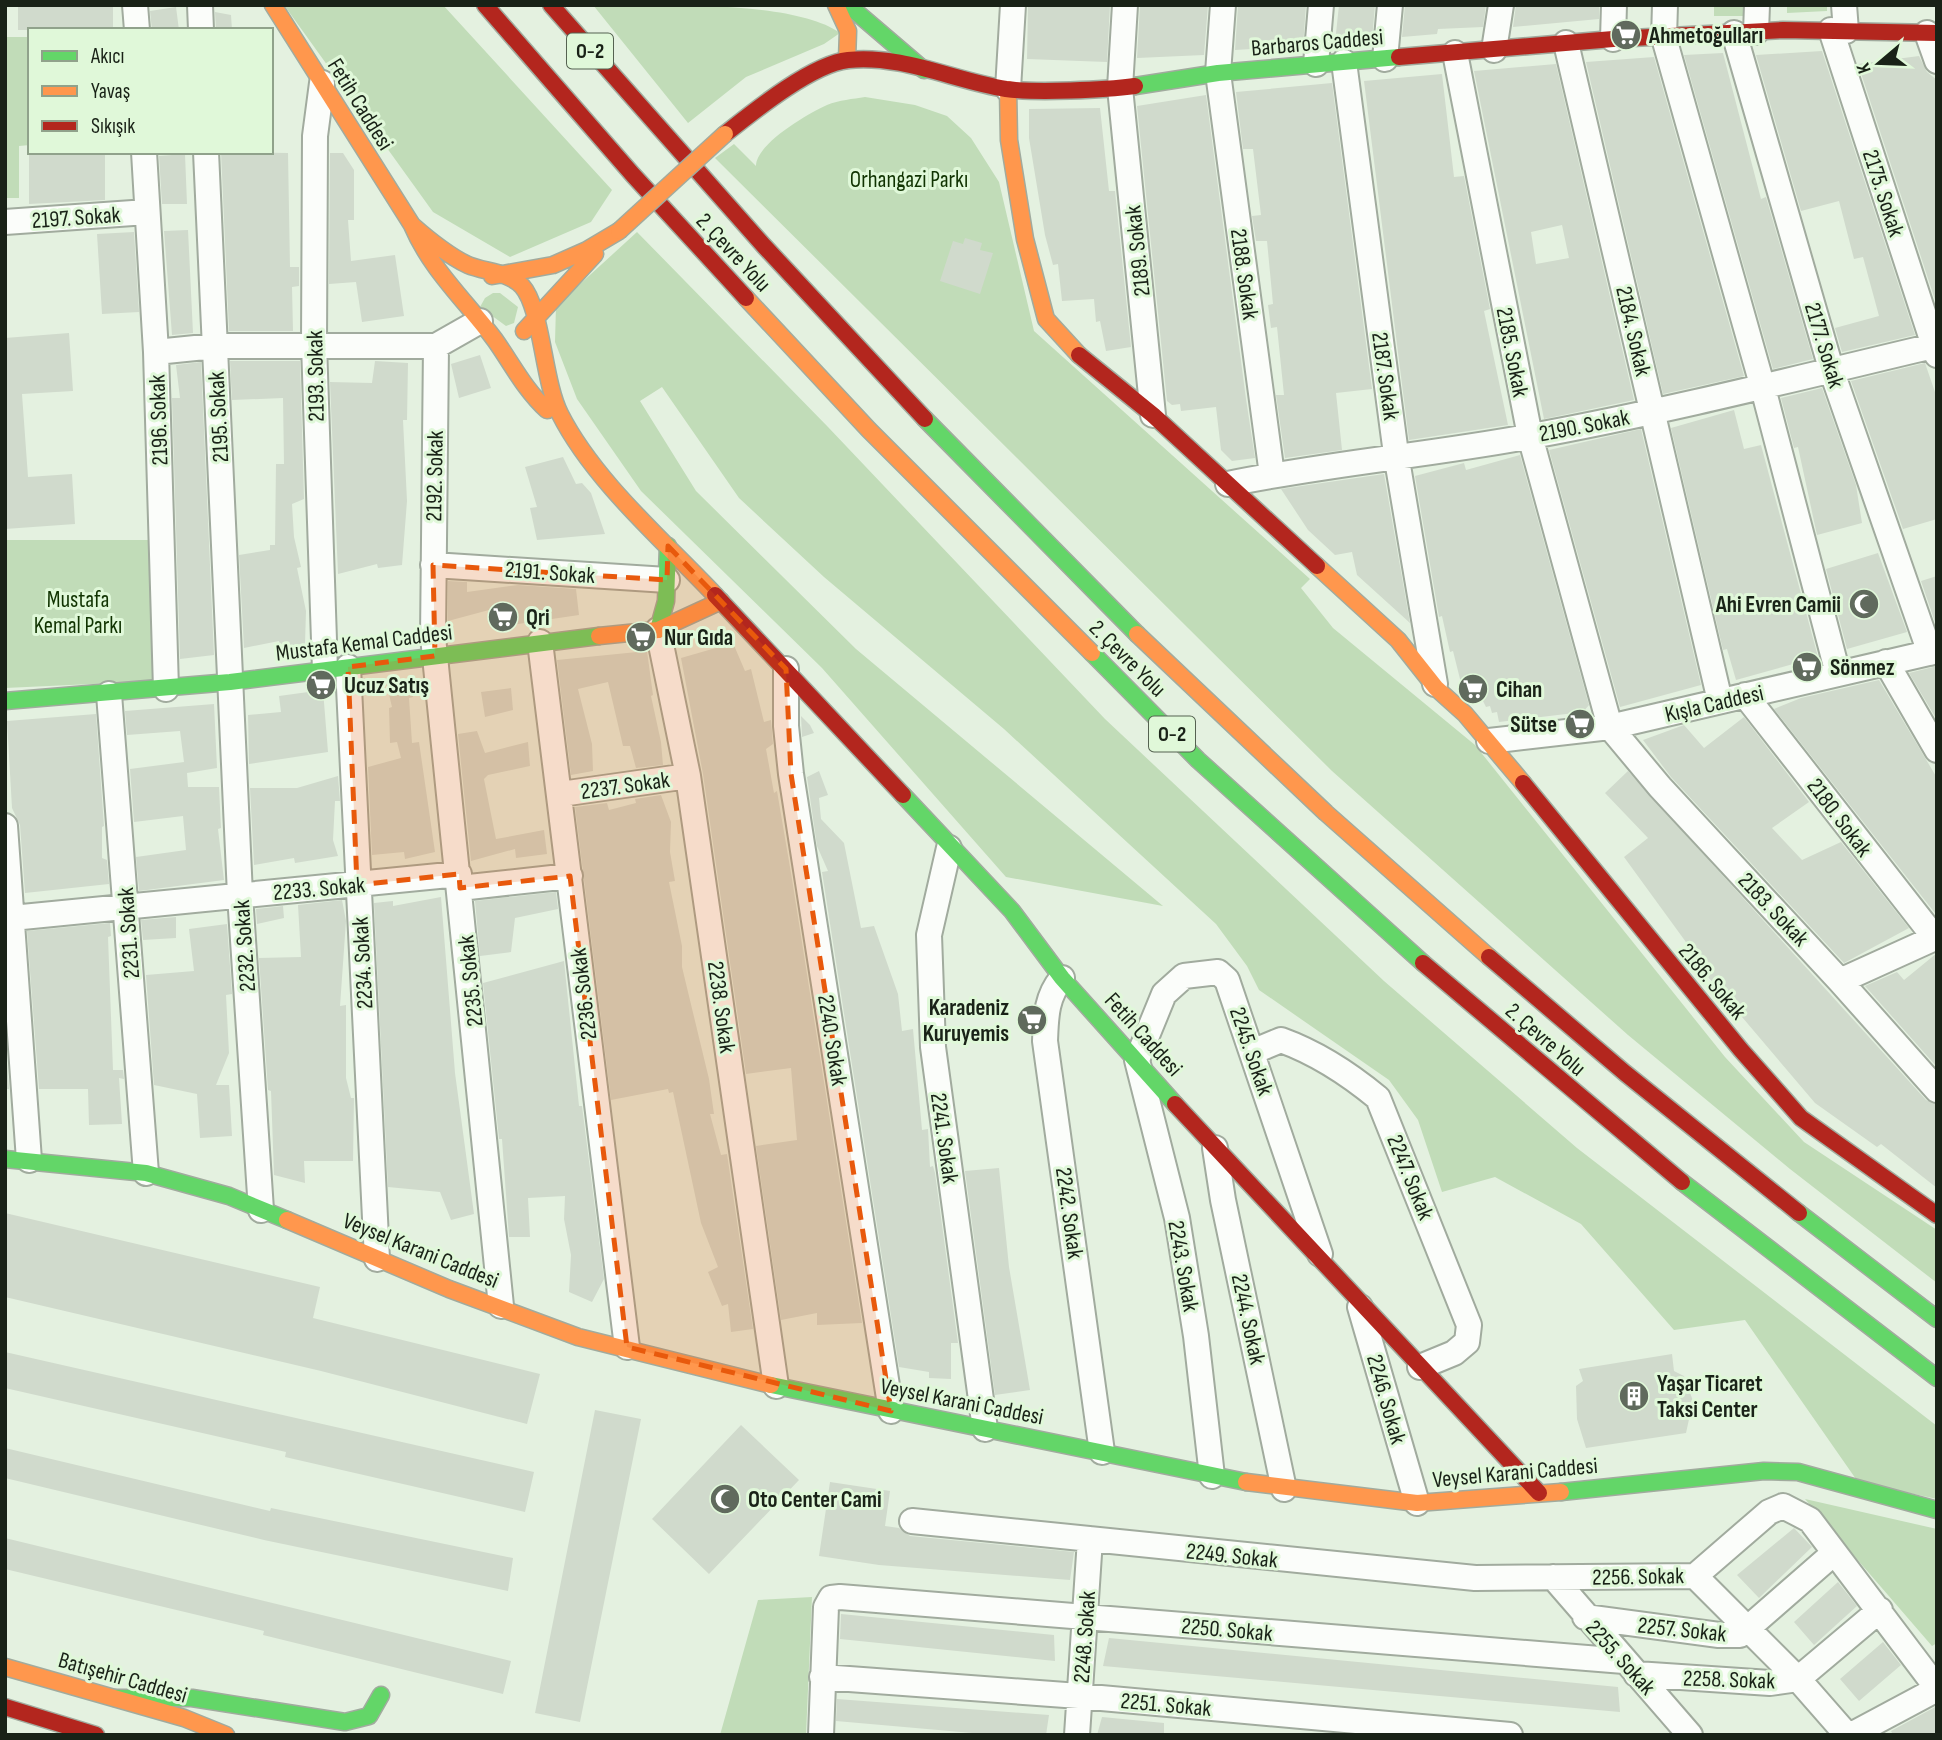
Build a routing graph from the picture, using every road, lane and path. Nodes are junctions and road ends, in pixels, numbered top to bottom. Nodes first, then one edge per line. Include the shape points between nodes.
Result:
1 (135, 5) edge
2 (200, 5) edge
3 (273, 5) edge
4 (485, 5) edge
5 (551, 5) edge
6 (836, 5) edge
7 (848, 5) edge
8 (1013, 5) edge
9 (1125, 5) edge
10 (1223, 5) edge
11 (1321, 5) edge
12 (1390, 5) edge
13 (1501, 5) edge
14 (1614, 5) edge
15 (1665, 5) edge
16 (1757, 5) edge
17 (1844, 5) edge
18 (137, 28) edge
19 (201, 28) edge
20 (1930, 28) edge
21 (1838, 31) junction
22 (1745, 32) junction
23 (1613, 38) junction
24 (1664, 38) junction
25 (1566, 43) junction
26 (919, 44) dead end
27 (1494, 50) junction
28 (1455, 53) junction
29 (1385, 59) junction
30 (847, 60) junction
31 (1937, 61) edge
32 (1344, 62) junction
33 (1316, 64) junction
34 (924, 70) junction
35 (1219, 73) junction
36 (322, 83) junction
37 (1120, 88) junction
38 (1008, 89) junction
39 (144, 154) edge
40 (206, 154) edge
41 (147, 212) junction
42 (5, 222) edge
43 (412, 225) junction
44 (618, 231) junction
45 (497, 274) junction
46 (534, 321) junction
47 (482, 323) junction
48 (314, 344) junction
49 (215, 346) junction
50 (436, 346) junction
51 (1936, 349) edge
52 (156, 352) junction
53 (1832, 372) junction
54 (1763, 388) junction
55 (1653, 412) junction
56 (1153, 415) junction
57 (565, 426) junction
58 (1530, 436) junction
59 (1396, 454) junction
60 (1272, 475) junction
61 (1228, 484) junction
62 (668, 546) junction
63 (433, 565) junction
64 (667, 580) junction
65 (722, 601) junction
66 (659, 630) junction
67 (540, 642) junction
68 (1933, 652) edge
69 (435, 656) junction
70 (1886, 662) junction
71 (336, 669) junction
72 (786, 669) junction
73 (1838, 674) junction
74 (230, 682) junction
75 (1436, 688) junction
76 (166, 689) junction
77 (109, 694) junction
78 (1745, 695) junction
79 (5, 701) edge
80 (1720, 701) junction
81 (1610, 727) junction
82 (1489, 741) junction
83 (1937, 750) edge
84 (688, 776) junction
85 (561, 794) junction
86 (5, 826) edge
87 (949, 848) junction
88 (570, 876) junction
89 (460, 881) junction
90 (358, 885) junction
91 (240, 895) junction
92 (125, 905) junction
93 (12, 918) junction
94 (1936, 938) edge
95 (1062, 978) junction
96 (1840, 981) junction
97 (1252, 1052) junction
98 (1138, 1060) junction
99 (1937, 1090) edge
100 (1215, 1148) junction
101 (17, 1159) edge
102 (146, 1172) junction
103 (261, 1210) junction
104 (1937, 1215) edge
105 (377, 1259) junction
106 (1322, 1259) junction
107 (1356, 1296) junction
108 (501, 1306) junction
109 (1937, 1319) edge
110 (626, 1347) junction
111 (1420, 1367) junction
112 (1937, 1378) edge
113 (776, 1386) junction
114 (891, 1410) junction
115 (985, 1429) junction
116 (1102, 1452) junction
117 (1212, 1476) junction
118 (1284, 1489) junction
119 (1539, 1493) junction
120 (1417, 1503) junction
121 (1937, 1510) edge
122 (912, 1521) dead end
123 (1090, 1539) junction
124 (1834, 1553) junction
125 (1695, 1576) junction
126 (1553, 1577) junction
127 (1880, 1610) junction
128 (1086, 1617) junction
129 (1585, 1617) junction
130 (1748, 1630) junction
131 (5, 1667) edge
132 (1630, 1667) junction
133 (822, 1678) junction
134 (1798, 1679) junction
135 (1937, 1688) edge
136 (381, 1695) dead end
137 (1079, 1696) junction
138 (115, 1698) junction
139 (5, 1707) edge
140 (96, 1735) edge
141 (226, 1735) edge
142 (821, 1735) edge
143 (1077, 1735) edge
144 (1510, 1735) edge
145 (1690, 1735) edge
146 (1849, 1735) edge

1 - 18 street
2 - 19 street
3 - 36 main road, Fetih Caddesi
4 - 112 main road, 2. Çevre Yolu / O-2 via 633,175 869,430 1198,760 1412,953 1661,1166
5 - 109 main road, 2. Çevre Yolu / O-2 via 826,314 1024,520 1215,708 1427,904 1620,1070
6 - 30 main road via 848,29
7 - 34 main road
8 - 38 street
9 - 37 street, 2189. Sokak
10 - 35 street, 2188. Sokak
11 - 33 street
12 - 29 street
13 - 27 street
14 - 23 street
15 - 24 street
16 - 22 street, 2177. Sokak
17 - 21 street, 2175. Sokak
20 - 21 main road, Barbaros Caddesi
20 - 31 street
21 - 22 main road, Barbaros Caddesi
21 - 51 street, 2175. Sokak
22 - 24 main road, Barbaros Caddesi
22 - 53 street, 2177. Sokak
23 - 24 main road, Barbaros Caddesi
23 - 25 main road, Barbaros Caddesi
24 - 54 street
25 - 27 main road, Barbaros Caddesi
25 - 55 street, 2184. Sokak
26 - 34 main road
27 - 28 main road, Barbaros Caddesi
28 - 29 main road, Barbaros Caddesi
28 - 58 street, 2185. Sokak
29 - 32 main road, Barbaros Caddesi
30 - 34 main road, Barbaros Caddesi
30 - 44 main road, Barbaros Caddesi, bridge via 774,96
32 - 33 main road, Barbaros Caddesi
32 - 59 street, 2187. Sokak
33 - 35 main road, Barbaros Caddesi
34 - 38 main road, Barbaros Caddesi
35 - 37 main road, Barbaros Caddesi
35 - 60 street, 2188. Sokak
36 - 43 main road, Fetih Caddesi
36 - 48 street, 2193. Sokak via 315,136
37 - 38 main road, Barbaros Caddesi
37 - 56 street, 2189. Sokak
38 - 56 main road, 2186. Sokak via 1009,140 1025,239 1046,319 1074,351
39 - 41 street, 2196. Sokak
40 - 49 street, 2195. Sokak
41 - 42 street, 2197. Sokak
41 - 52 street, 2196. Sokak
43 - 45 main road via 449,254
43 - 47 main road via 434,269
44 - 45 main road via 558,263
44 - 46 main road
45 - 46 main road via 514,279 525,289
45 - 47 main road via 477,287
46 - 47 main road via 519,336
46 - 57 main road via 542,369
47 - 50 street
47 - 57 main road via 541,405
48 - 49 street
48 - 50 street
48 - 71 street, 2193. Sokak
49 - 52 street
49 - 74 street, 2195. Sokak
50 - 63 street, 2192. Sokak
51 - 53 street, 2190. Sokak
52 - 76 street, 2196. Sokak
53 - 54 street, 2190. Sokak
53 - 68 street, 2177. Sokak
54 - 55 street, 2190. Sokak
54 - 73 street
55 - 58 street, 2190. Sokak
55 - 80 street, 2184. Sokak
56 - 61 main road, 2186. Sokak
57 - 62 main road, Fetih Caddesi via 602,475
58 - 59 street, 2190. Sokak
58 - 81 street, 2185. Sokak
59 - 60 street, 2190. Sokak
59 - 75 street, 2187. Sokak
60 - 61 street, 2190. Sokak
61 - 75 main road, 2186. Sokak via 1398,640
62 - 64 main road
62 - 65 main road, Fetih Caddesi
63 - 64 street, 2191. Sokak
63 - 69 street, 2192. Sokak
64 - 66 main road
65 - 66 main road, Mustafa Kemal Caddesi
65 - 72 main road, Fetih Caddesi
66 - 67 main road, Mustafa Kemal Caddesi
66 - 84 street, 2238. Sokak
67 - 69 main road, Mustafa Kemal Caddesi
67 - 85 street, 2236. Sokak
68 - 70 street, Kışla Caddesi
69 - 71 main road, Mustafa Kemal Caddesi
69 - 89 street, 2235. Sokak
70 - 73 street, Kışla Caddesi
70 - 83 street
71 - 74 main road, Mustafa Kemal Caddesi
71 - 90 street, 2234. Sokak
72 - 87 main road, Fetih Caddesi
72 - 114 street, 2240. Sokak via 791,774
73 - 78 street, Kışla Caddesi
74 - 76 main road, Mustafa Kemal Caddesi
74 - 91 street, 2232. Sokak
75 - 82 main road, 2186. Sokak
76 - 77 main road, Mustafa Kemal Caddesi
77 - 79 main road, Mustafa Kemal Caddesi
77 - 92 street, 2231. Sokak
78 - 80 street, Kışla Caddesi
78 - 94 street, 2180. Sokak
80 - 81 street, Kışla Caddesi
81 - 82 street, Kışla Caddesi
81 - 96 street, 2183. Sokak
82 - 104 main road, 2186. Sokak via 1801,1118
84 - 85 street, 2237. Sokak
84 - 113 street, 2238. Sokak
85 - 88 street, 2236. Sokak
86 - 93 street
87 - 95 main road, Fetih Caddesi via 1012,911
87 - 115 street, 2241. Sokak via 929,935 933,1047
88 - 89 street, 2233. Sokak
88 - 110 street, 2236. Sokak
89 - 90 street, 2233. Sokak
89 - 108 street, 2235. Sokak
90 - 91 street, 2233. Sokak
90 - 105 street, 2234. Sokak
91 - 92 street, 2233. Sokak
91 - 103 street, 2232. Sokak
92 - 93 street, 2233. Sokak
92 - 102 street, 2231. Sokak
93 - 101 street
94 - 96 street
95 - 98 main road, Fetih Caddesi
95 - 116 street, 2242. Sokak via 1052,989 1045,1041
96 - 99 street, 2183. Sokak
97 - 98 street, 2245. Sokak via 1227,979 1219,972 1184,976 1164,994
97 - 106 street, 2245. Sokak
97 - 111 street, 2247. Sokak via 1281,1040 1349,1074 1377,1098 1469,1325 1467,1342 1454,1353
98 - 100 main road, Fetih Caddesi
98 - 117 street, 2243. Sokak via 1177,1219
100 - 106 main road, Fetih Caddesi
100 - 118 street, 2244. Sokak
101 - 102 main road, Veysel Karani Caddesi
102 - 103 main road, Veysel Karani Caddesi
103 - 105 main road, Veysel Karani Caddesi
105 - 108 main road, Veysel Karani Caddesi
106 - 107 main road, Fetih Caddesi
107 - 111 main road, Fetih Caddesi
107 - 120 street, 2246. Sokak
108 - 110 main road, Veysel Karani Caddesi via 578,1337
110 - 113 main road, Veysel Karani Caddesi
111 - 119 main road, Fetih Caddesi
113 - 114 main road, Veysel Karani Caddesi
114 - 115 main road, Veysel Karani Caddesi
115 - 116 main road, Veysel Karani Caddesi
116 - 117 main road, Veysel Karani Caddesi
117 - 118 main road, Veysel Karani Caddesi
118 - 120 main road, Veysel Karani Caddesi
119 - 120 main road, Veysel Karani Caddesi
119 - 121 main road, Veysel Karani Caddesi via 1764,1471 1798,1472
122 - 123 street, 2249. Sokak
123 - 126 street, 2249. Sokak via 1475,1578
123 - 128 street, 2248. Sokak
124 - 125 street, 2256. Sokak via 1810,1520 1783,1506 1769,1512
124 - 127 street
124 - 130 street, 2257. Sokak
125 - 126 street, 2256. Sokak
125 - 130 street
126 - 129 street, 2255. Sokak
127 - 134 street, 2258. Sokak
127 - 135 street
128 - 132 street, 2250. Sokak
128 - 133 street, 2250. Sokak via 831,1598 826,1607
128 - 137 street, 2248. Sokak
129 - 130 street, 2257. Sokak via 1719,1635
129 - 132 street, 2255. Sokak
130 - 134 street
131 - 138 main road, Batışehir Caddesi
132 - 134 street, 2258. Sokak via 1770,1683
132 - 145 street, 2255. Sokak
133 - 137 street, 2251. Sokak
133 - 142 street
134 - 146 street
135 - 146 street
136 - 138 main road via 374,1713 366,1719 345,1721 202,1699
137 - 143 street, 2248. Sokak
137 - 144 street, 2251. Sokak
138 - 141 main road, Batışehir Caddesi
139 - 140 main road

